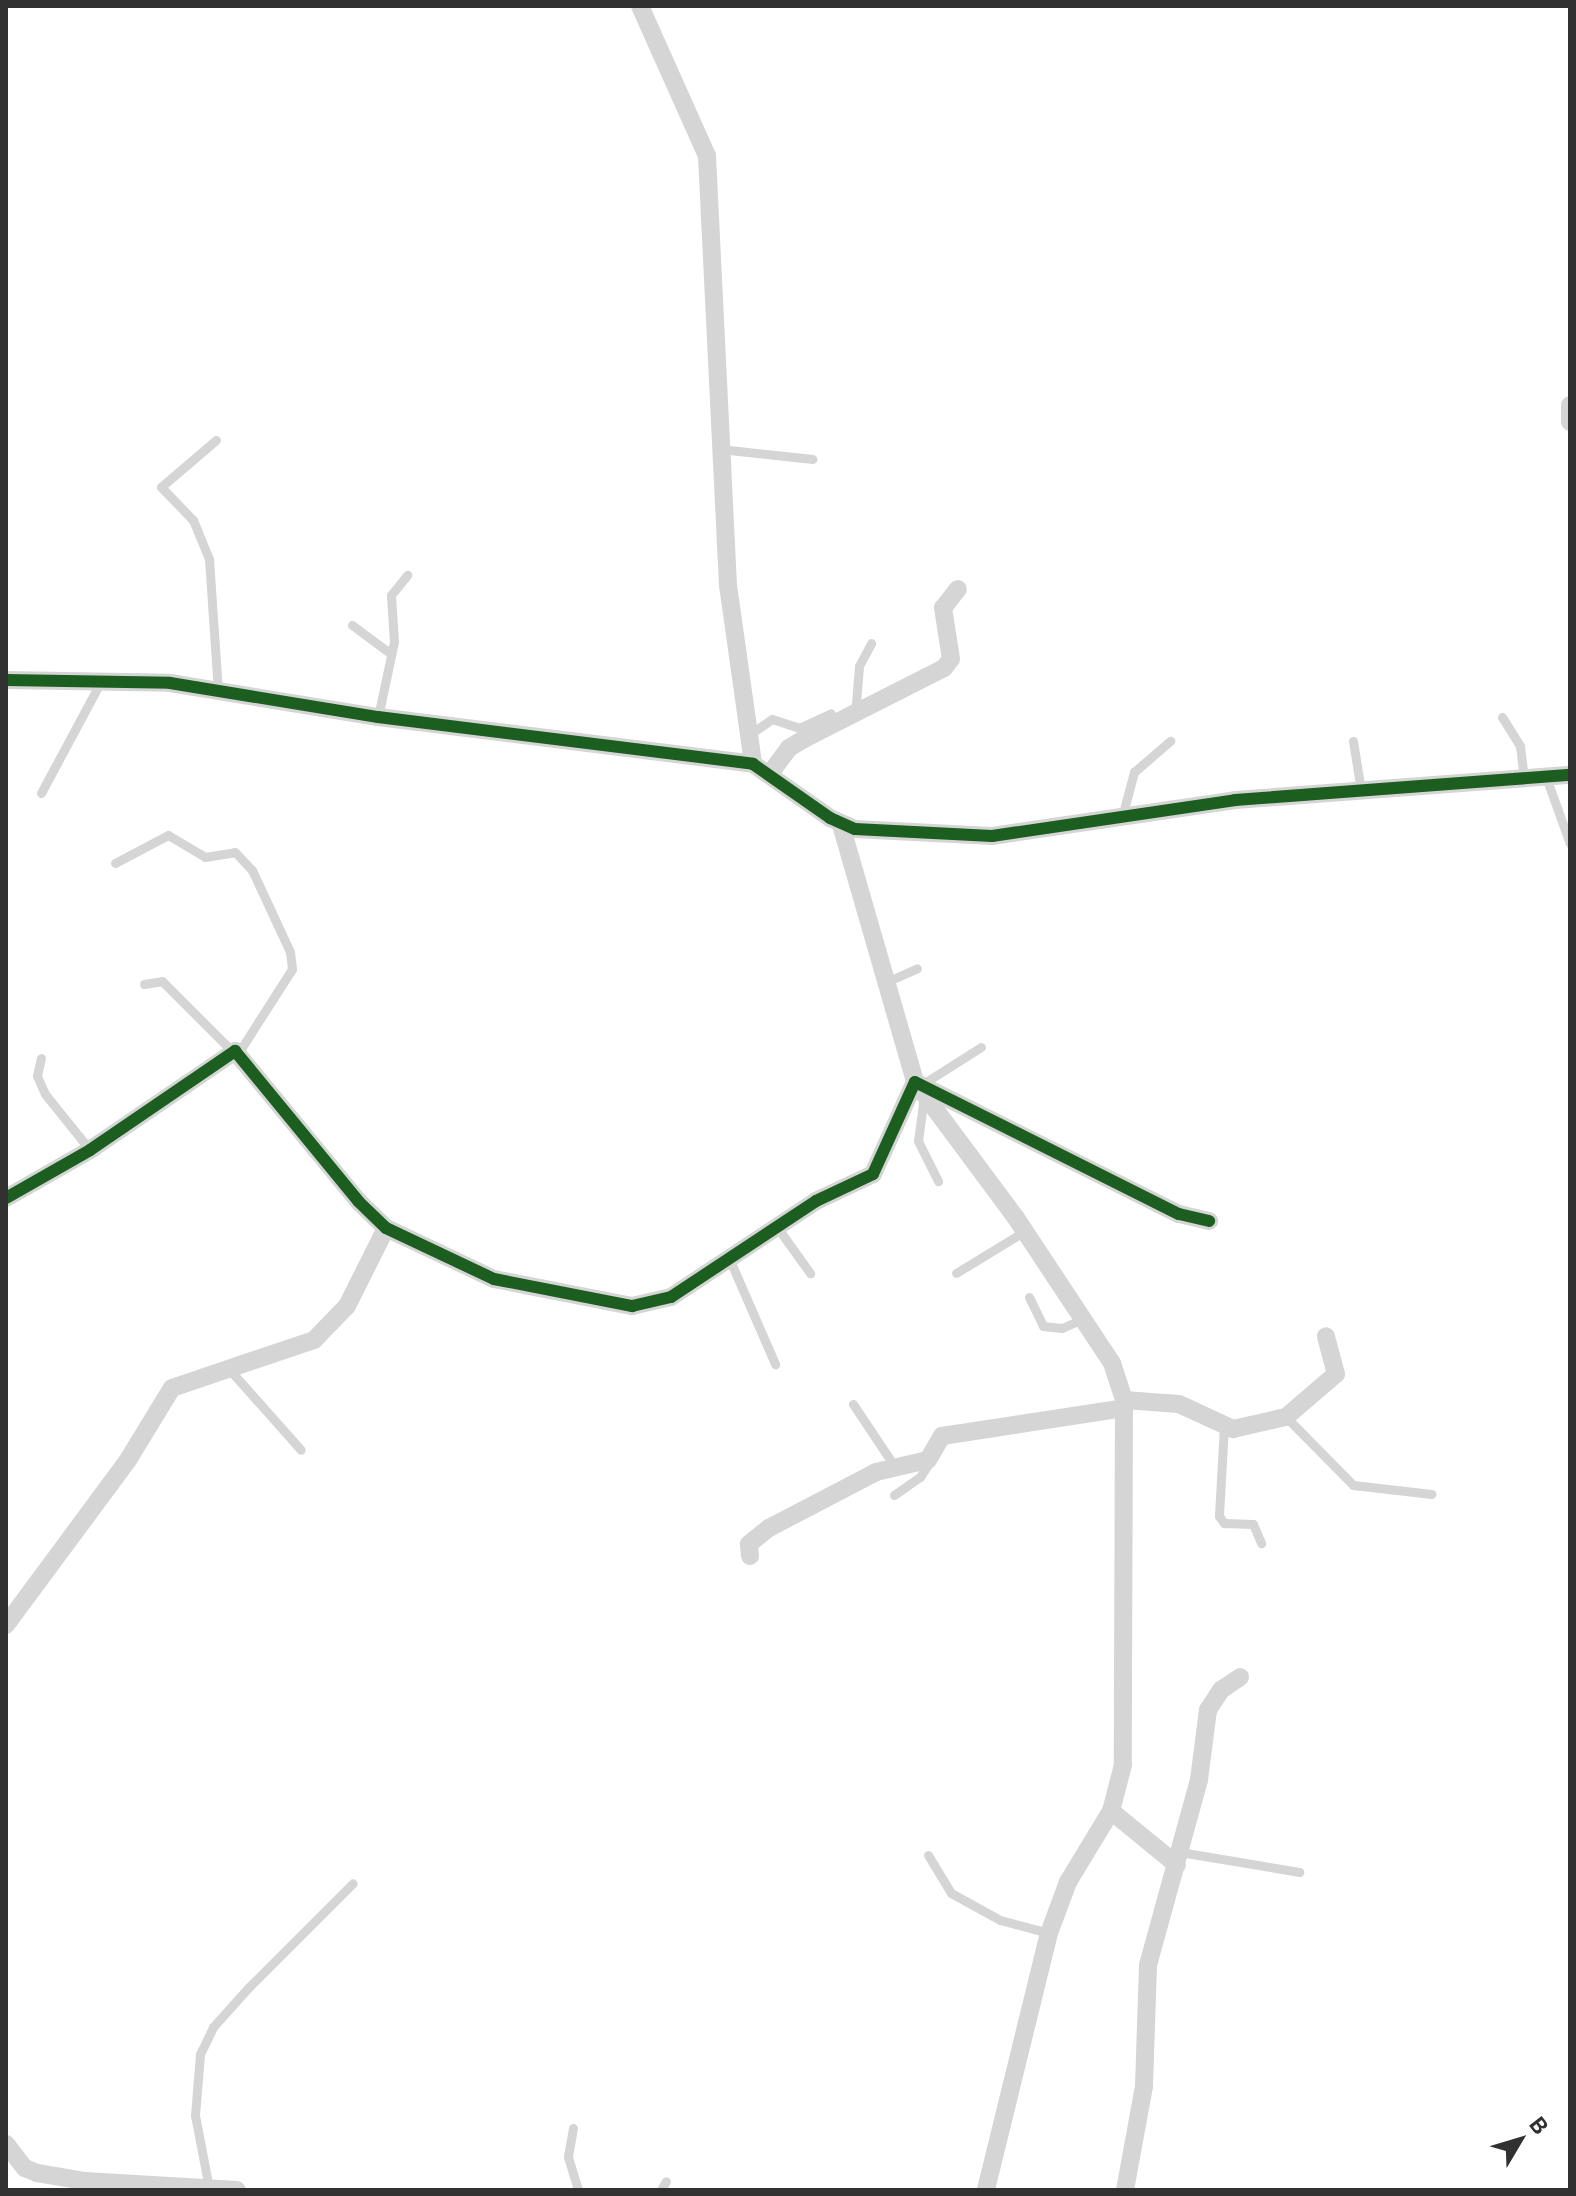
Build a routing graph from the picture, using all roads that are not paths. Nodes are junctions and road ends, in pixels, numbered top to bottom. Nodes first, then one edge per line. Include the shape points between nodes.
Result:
1 (640, 6) edge
2 (1570, 405) edge
3 (1570, 422) edge
4 (216, 440) dead end
5 (720, 449) junction
6 (812, 459) dead end
7 (407, 575) dead end
8 (958, 589) dead end
9 (352, 625) dead end
10 (871, 643) dead end
11 (391, 654) junction
12 (6, 680) edge
13 (101, 681) junction
14 (218, 691) junction
15 (831, 713) dead end
16 (855, 715) junction
17 (378, 717) junction
18 (1502, 717) dead end
19 (749, 735) junction
20 (1170, 741) dead end
21 (1353, 741) dead end
22 (753, 764) junction
23 (771, 772) junction
24 (1570, 775) edge
25 (1546, 777) junction
26 (1524, 779) junction
27 (1361, 791) junction
28 (41, 793) dead end
29 (1122, 817) junction
30 (841, 825) junction
31 (1570, 844) edge
32 (115, 863) dead end
33 (917, 968) dead end
34 (884, 983) junction
35 (144, 984) dead end
36 (981, 1047) dead end
37 (235, 1052) junction
38 (41, 1058) dead end
39 (920, 1088) junction
40 (90, 1150) junction
41 (938, 1181) dead end
42 (6, 1198) edge
43 (1209, 1221) dead end
44 (777, 1227) junction
45 (386, 1228) junction
46 (1025, 1231) junction
47 (729, 1258) junction
48 (810, 1273) dead end
49 (956, 1273) dead end
50 (1029, 1297) dead end
51 (1082, 1319) junction
52 (1326, 1336) dead end
53 (775, 1364) dead end
54 (229, 1369) junction
55 (853, 1404) dead end
56 (1124, 1404) junction
57 (1286, 1417) junction
58 (1224, 1426) junction
59 (301, 1450) dead end
60 (931, 1455) junction
61 (895, 1467) junction
62 (1431, 1494) dead end
63 (894, 1495) dead end
64 (1261, 1543) dead end
65 (750, 1556) dead end
66 (6, 1625) edge
67 (1240, 1677) dead end
68 (1111, 1811) junction
69 (928, 1855) dead end
70 (1179, 1858) junction
71 (1299, 1872) dead end
72 (353, 1883) dead end
73 (1049, 1933) junction
74 (573, 2128) dead end
75 (6, 2144) edge
76 (84, 2186) edge
77 (209, 2188) edge
78 (237, 2190) edge
79 (578, 2190) edge
80 (986, 2190) edge
81 (1125, 2190) edge

1 - 5 street via 707,156
2 - 3 street
4 - 14 lane via 161,487 193,520 209,559
5 - 6 lane
5 - 19 street via 728,585
7 - 11 lane via 391,595
8 - 16 street via 943,608 951,659 944,668
9 - 11 lane
10 - 16 lane via 859,666
11 - 17 lane
12 - 13 street
13 - 14 street
13 - 28 lane
14 - 17 street
15 - 19 lane via 799,728 772,719
16 - 23 street via 789,748
17 - 22 street
18 - 26 lane via 1520,746
19 - 22 street
20 - 29 lane via 1134,772
21 - 27 lane
22 - 23 street
23 - 30 street
24 - 25 street
25 - 26 street
25 - 31 lane
26 - 27 street
27 - 29 street via 1235,800
29 - 30 street via 992,836
30 - 34 street
32 - 37 lane via 168,835 205,857 235,852 252,870 290,952 292,969
33 - 34 lane
34 - 39 street
35 - 37 lane via 162,981
36 - 39 lane
37 - 40 street
37 - 45 street
38 - 40 lane via 37,1076 45,1094
39 - 41 lane via 918,1141
39 - 43 street via 1179,1214
39 - 44 street via 873,1174
39 - 46 street
40 - 42 street
44 - 47 street
44 - 48 lane
45 - 47 street via 494,1279 632,1306 671,1297
45 - 54 street via 332,1326 293,1351
46 - 49 lane
46 - 51 street
47 - 53 lane
50 - 51 lane via 1043,1326 1062,1328
51 - 56 street via 1112,1363
52 - 57 street via 1336,1374
54 - 59 lane
54 - 66 street via 185,1381 162,1399 128,1460
55 - 61 lane
56 - 58 street via 1179,1404
56 - 60 street via 947,1434
56 - 68 street via 1120,1666 1125,1744
57 - 58 street via 1243,1430
57 - 62 lane via 1353,1485
58 - 64 lane via 1219,1516 1224,1523 1253,1524
60 - 61 street via 922,1463
60 - 63 lane via 920,1477
61 - 65 street via 769,1528 749,1544
67 - 70 street via 1221,1690 1208,1710 1199,1780
68 - 70 street
68 - 73 street via 1068,1882
69 - 73 lane via 951,1893 1000,1920
70 - 71 lane
70 - 81 street via 1148,1965 1144,2086
72 - 77 lane via 230,2007 200,2054 195,2115
73 - 80 street
74 - 79 lane via 568,2157
75 - 76 street via 25,2168
76 - 77 street
77 - 78 street

